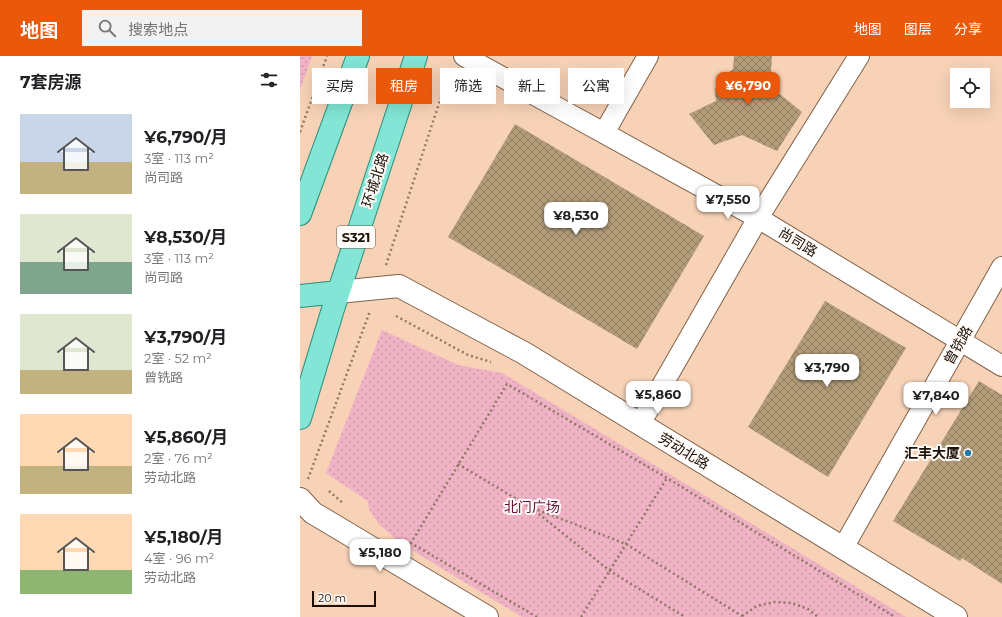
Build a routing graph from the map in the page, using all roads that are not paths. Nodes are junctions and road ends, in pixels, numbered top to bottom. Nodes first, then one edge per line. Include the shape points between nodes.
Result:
1 (358, 56) edge
2 (416, 56) edge
3 (464, 56) edge
4 (648, 56) edge
5 (859, 56) edge
6 (604, 133) junction
7 (300, 214) edge
8 (758, 218) junction
9 (1002, 267) edge
10 (338, 292) junction
11 (300, 296) edge
12 (960, 341) junction
13 (1002, 366) edge
14 (300, 418) edge
15 (640, 424) junction
16 (300, 499) edge
17 (843, 548) junction
18 (487, 617) edge
19 (956, 617) edge

1 - 7 main road
2 - 10 main road, 环城北路 / S321
3 - 6 street, 尚司路
4 - 6 street
5 - 8 street
6 - 8 street, 尚司路
8 - 12 street, 尚司路
8 - 15 street
9 - 12 street, 曾铣路
10 - 11 main road
10 - 14 main road, 环城北路 / S321
10 - 15 main road, 劳动北路 via 399,286 524,353
12 - 13 street, 尚司路
12 - 17 street, 曾铣路
15 - 17 main road, 劳动北路
16 - 18 main road via 313,513
17 - 19 main road, 劳动北路

